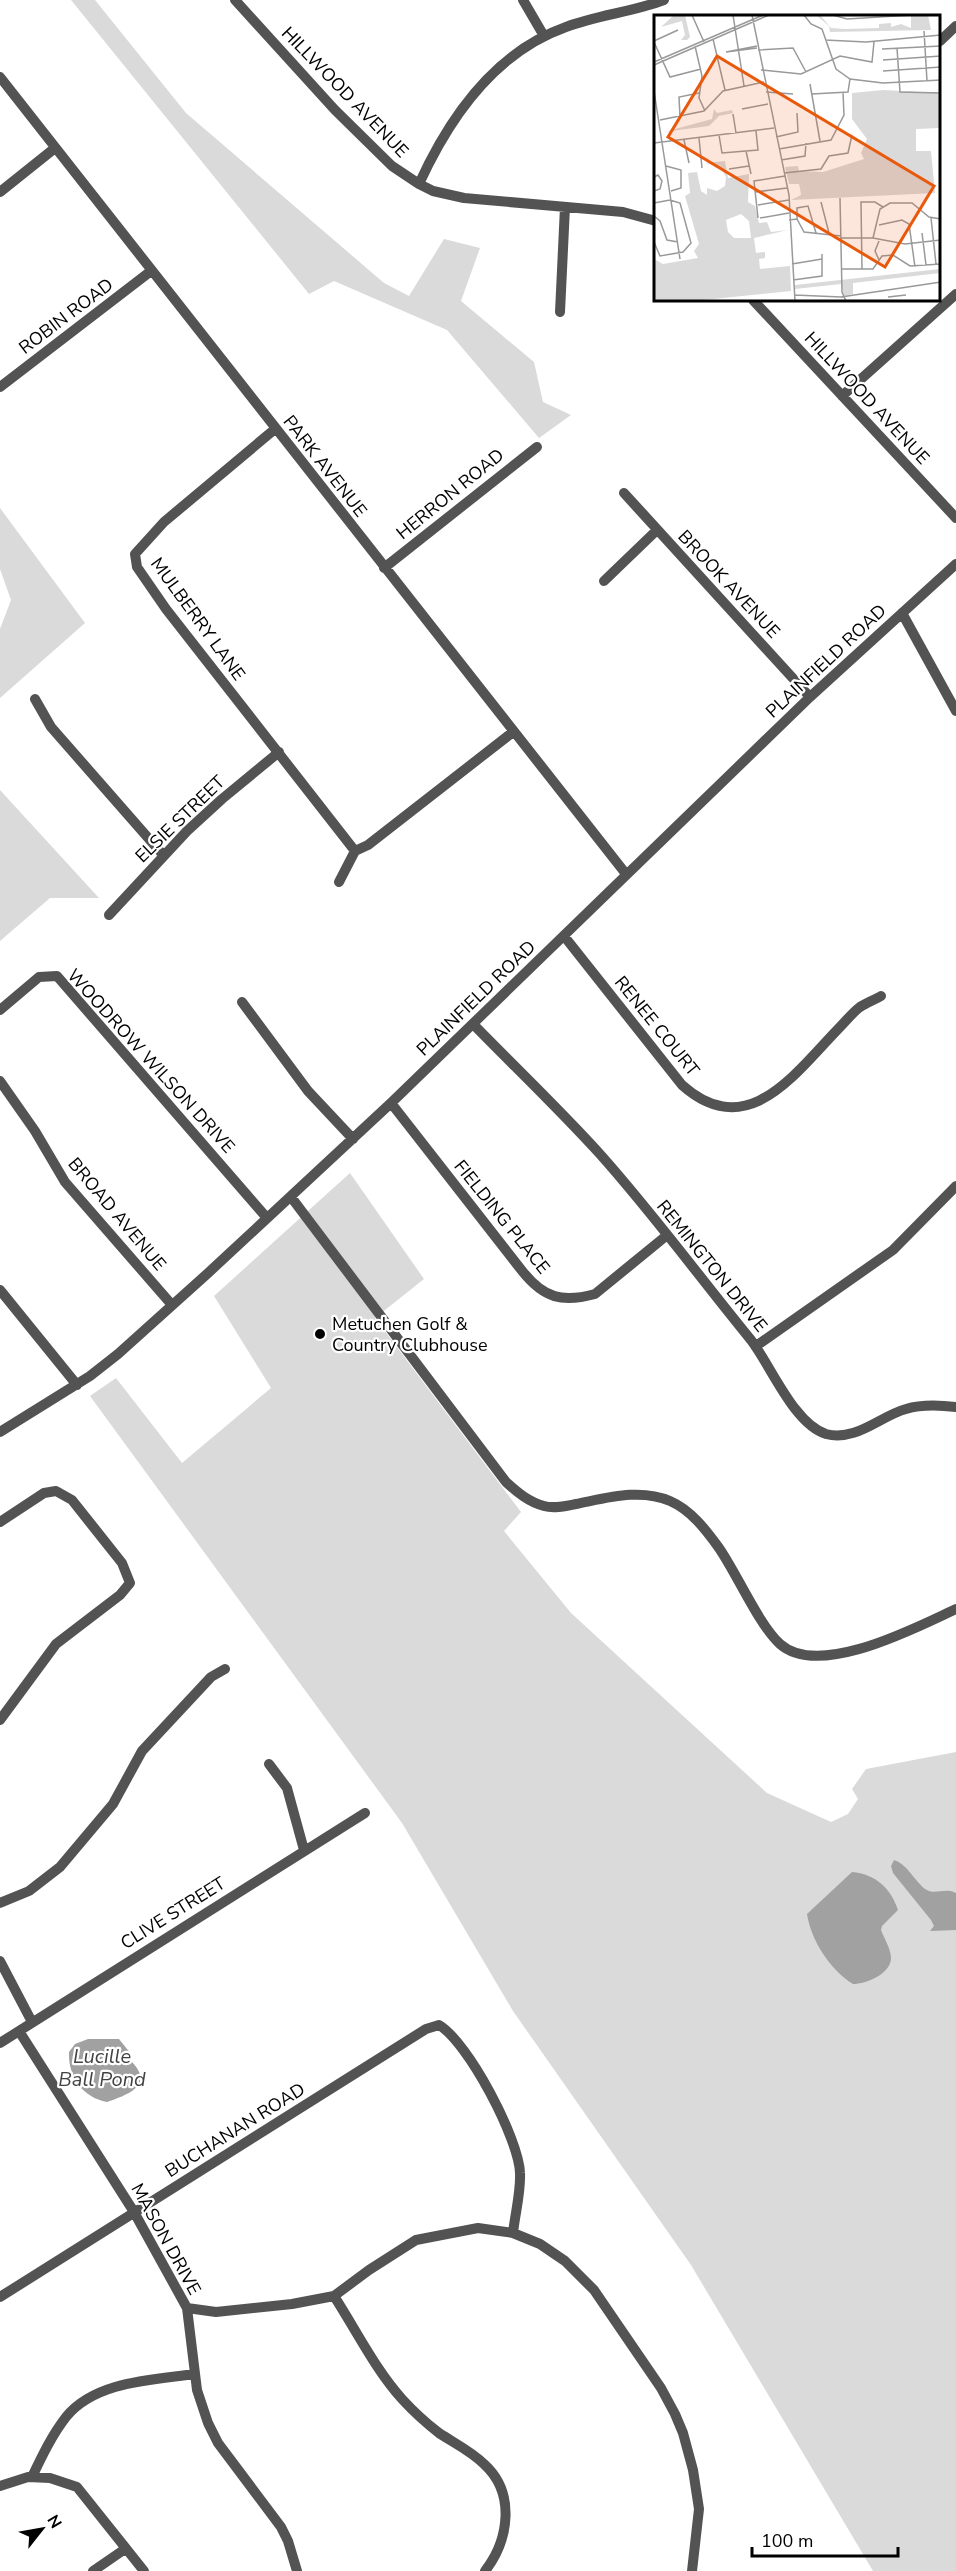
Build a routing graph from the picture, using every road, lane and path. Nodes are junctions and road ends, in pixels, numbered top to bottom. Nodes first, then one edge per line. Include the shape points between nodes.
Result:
1 (235, 0) edge
2 (523, 0) edge
3 (664, 0) edge
4 (956, 26) edge
5 (543, 36) junction
6 (941, 38) edge
7 (0, 77) edge
8 (55, 148) junction
9 (419, 184) junction
10 (0, 192) edge
11 (565, 207) junction
12 (654, 220) edge
13 (152, 271) junction
14 (956, 294) edge
15 (755, 302) edge
16 (560, 312) dead end
17 (0, 387) edge
18 (842, 396) junction
19 (275, 429) junction
20 (537, 447) dead end
21 (624, 493) dead end
22 (956, 518) edge
23 (657, 530) junction
24 (956, 564) edge
25 (384, 568) junction
26 (604, 581) dead end
27 (902, 613) junction
28 (810, 697) junction
29 (34, 699) dead end
30 (956, 711) edge
31 (513, 732) junction
32 (279, 752) junction
33 (355, 851) junction
34 (164, 856) junction
35 (626, 874) junction
36 (339, 882) dead end
37 (109, 915) dead end
38 (564, 936) junction
39 (881, 996) dead end
40 (242, 1002) dead end
41 (0, 1010) edge
42 (472, 1024) junction
43 (0, 1081) edge
44 (391, 1103) junction
45 (353, 1139) junction
46 (956, 1186) edge
47 (291, 1197) junction
48 (267, 1218) junction
49 (666, 1236) junction
50 (0, 1290) edge
51 (172, 1305) junction
52 (756, 1346) junction
53 (77, 1385) junction
54 (956, 1407) edge
55 (0, 1432) edge
56 (0, 1522) edge
57 (956, 1608) edge
58 (225, 1670) dead end
59 (0, 1720) edge
60 (269, 1764) dead end
61 (365, 1813) dead end
62 (304, 1850) junction
63 (0, 1903) edge
64 (0, 1961) edge
65 (32, 2022) junction
66 (19, 2031) junction
67 (0, 2043) edge
68 (134, 2212) junction
69 (513, 2233) junction
70 (334, 2296) junction
71 (0, 2297) edge
72 (187, 2308) junction
73 (195, 2374) junction
74 (32, 2477) junction
75 (0, 2486) edge
76 (125, 2549) junction
77 (93, 2571) edge
78 (144, 2571) edge
79 (297, 2571) edge
80 (485, 2571) edge
81 (692, 2571) edge

1 - 9 street, HILLWOOD AVENUE via 335,110 392,166
2 - 5 street
3 - 5 street
4 - 6 street
5 - 9 street via 501,67 470,97 434,150
7 - 8 street, PARK AVENUE
8 - 10 street
8 - 13 street, PARK AVENUE
9 - 11 street, HILLWOOD AVENUE via 464,198
11 - 12 street, HILLWOOD AVENUE via 623,212
11 - 16 street
13 - 17 street, ROBIN ROAD
13 - 19 street, PARK AVENUE
14 - 18 street
15 - 18 street, HILLWOOD AVENUE
18 - 22 street, HILLWOOD AVENUE
19 - 25 street, PARK AVENUE
19 - 32 street, MULBERRY LANE via 164,522 135,554 137,567 166,609
20 - 25 street, HERRON ROAD
21 - 23 street, BROOK AVENUE
23 - 26 street
23 - 28 street, BROOK AVENUE
24 - 27 street, PLAINFIELD ROAD
25 - 31 street, PARK AVENUE
27 - 28 street, PLAINFIELD ROAD
27 - 30 street
28 - 35 street, PLAINFIELD ROAD
29 - 34 street via 51,727
31 - 33 street via 368,845
31 - 35 street, PARK AVENUE
32 - 33 street, MULBERRY LANE
32 - 34 street, ELSIE STREET via 222,799
33 - 36 street
34 - 37 street, ELSIE STREET
35 - 38 street, PLAINFIELD ROAD
38 - 39 street, RENEE COURT via 682,1085 716,1107 741,1106 770,1096 860,1007
38 - 42 street, PLAINFIELD ROAD
40 - 45 street via 308,1091
41 - 48 street, WOODROW WILSON DRIVE via 39,976 57,976
42 - 44 street, PLAINFIELD ROAD
42 - 49 street, REMINGTON DRIVE via 600,1154
43 - 51 street, BROAD AVENUE via 65,1182
44 - 45 street, PLAINFIELD ROAD
44 - 49 street, FIELDING PLACE via 542,1292 564,1299 595,1294
45 - 47 street, PLAINFIELD ROAD
46 - 52 street via 893,1250
47 - 48 street, PLAINFIELD ROAD
47 - 57 street via 506,1482 521,1496 546,1507 645,1494 672,1502 710,1536 774,1637 797,1654 825,1655 873,1644
48 - 51 street, PLAINFIELD ROAD
49 - 52 street, REMINGTON DRIVE
50 - 53 street
51 - 53 street, PLAINFIELD ROAD
52 - 54 street, REMINGTON DRIVE via 799,1412 823,1433 850,1435 907,1408
53 - 55 street, PLAINFIELD ROAD
56 - 59 street via 44,1493 61,1493 72,1500 122,1563 130,1583 56,1644
58 - 63 street via 211,1677 142,1751 112,1804 60,1867 28,1891
60 - 62 street via 287,1788
61 - 62 street, CLIVE STREET
62 - 65 street, CLIVE STREET
64 - 65 street
65 - 66 street, CLIVE STREET
66 - 67 street, CLIVE STREET
66 - 68 street, MASON DRIVE
68 - 69 street, BUCHANAN ROAD via 439,2025 447,2030 480,2078 514,2145 520,2173
68 - 71 street, BUCHANAN ROAD
68 - 72 street, MASON DRIVE
69 - 70 street via 478,2228 416,2240
69 - 81 street via 540,2244 581,2275 661,2388 683,2433 693,2470 699,2509
70 - 72 street via 216,2312
70 - 80 street via 401,2397 438,2432 486,2465 494,2476 507,2514 500,2547
72 - 73 street, MASON DRIVE
73 - 74 street via 113,2388 88,2397 53,2436
73 - 79 street, MASON DRIVE via 208,2423 218,2443 281,2527
74 - 75 street
74 - 76 street via 77,2487
76 - 77 street
76 - 78 street

